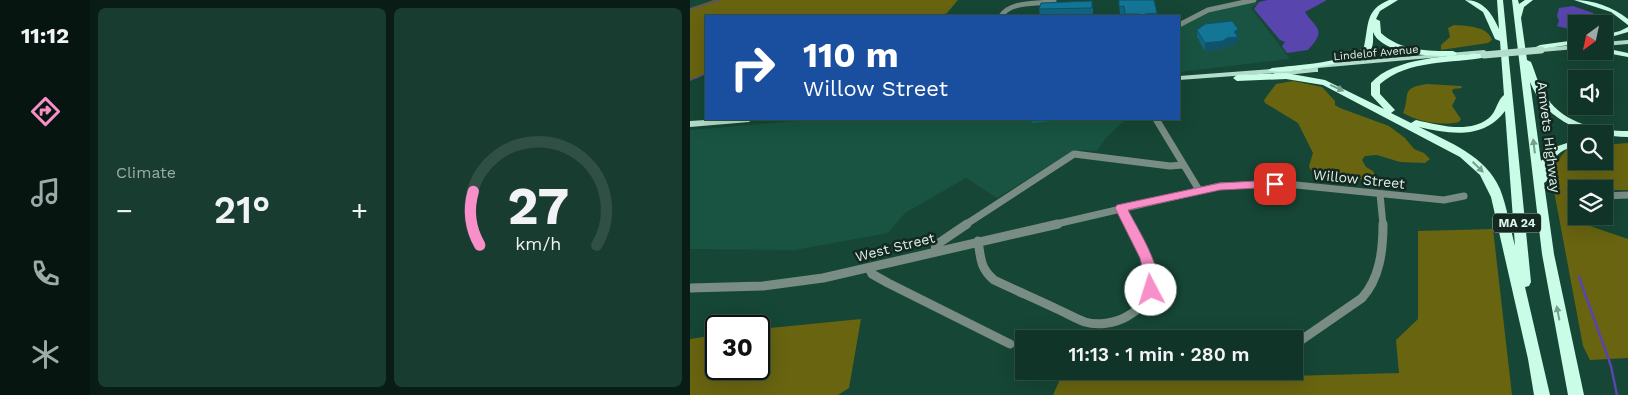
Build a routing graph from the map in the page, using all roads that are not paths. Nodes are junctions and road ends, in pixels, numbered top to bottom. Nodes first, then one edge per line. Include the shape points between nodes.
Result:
1 (1240, 0) edge
2 (1254, 0) edge
3 (1395, 0) edge
4 (1404, 0) edge
5 (1468, 0) edge
6 (1500, 0) edge
7 (1515, 0) edge
8 (1530, 0) edge
9 (1577, 0) edge
10 (1587, 0) edge
11 (1054, 1) edge
12 (1628, 12) edge
13 (1002, 15) edge
14 (1180, 20) edge
15 (1628, 23) edge
16 (1180, 24) edge
17 (1628, 29) edge
18 (1519, 30) junction
19 (1613, 35) edge
20 (1628, 41) edge
21 (1613, 42) edge
22 (1521, 46) junction
23 (1568, 46) edge
24 (1541, 48) joint
25 (1613, 52) edge
26 (1484, 53) junction
27 (1628, 55) edge
28 (1504, 56) junction
29 (1260, 72) junction
30 (1180, 78) edge
31 (1237, 78) junction
32 (1506, 78) junction
33 (1180, 83) edge
34 (738, 120) edge
35 (1157, 120) edge
36 (690, 124) edge
37 (1628, 134) edge
38 (1628, 139) edge
39 (1613, 140) edge
40 (1568, 145) edge
41 (1183, 165) junction
42 (1199, 190) junction
43 (1380, 194) junction
44 (1628, 195) edge
45 (1464, 196) dead end
46 (1613, 196) edge
47 (1121, 208) junction
48 (1104, 212) joint
49 (1544, 229) junction
50 (978, 241) junction
51 (935, 251) junction
52 (870, 268) junction
53 (690, 288) edge
54 (1303, 339) edge
55 (1010, 344) dead end
56 (1536, 366) junction
57 (1542, 395) edge
58 (1576, 395) edge

1 - 14 street via 1204,8
2 - 16 street via 1208,10
3 - 29 highway via 1372,16 1368,48 1359,55
4 - 26 highway via 1385,8 1376,19 1376,31 1385,41 1426,53
5 - 28 highway via 1488,12
6 - 28 highway, MA 24
7 - 18 highway, Amvets Highway / MA 24
8 - 18 highway via 1520,8
9 - 15 highway via 1613,11
10 - 12 highway
11 - 13 street via 1010,7
17 - 19 highway
18 - 22 highway, Amvets Highway / MA 24
20 - 21 main road
22 - 37 highway via 1541,95 1553,110 1583,126
49 -> 22 highway, Amvets Highway / MA 24
23 - 24 highway
24 - 26 main road, Lindelof Avenue, bridge
25 - 27 highway
26 - 29 main road, Lindelof Avenue
26 - 31 main road, Lindelof Avenue
26 - 32 highway via 1389,71 1376,79 1374,92 1386,107 1407,119 1438,128 1467,129 1489,123 1500,114
28 - 32 highway, MA 24
29 - 30 main road, Lindelof Avenue
31 - 33 main road, Lindelof Avenue
31 -> 56 highway via 1293,76 1325,83 1448,145 1480,168 1498,197
32 - 56 highway, MA 24 via 1520,252
34 - 36 main road
35 - 41 street
38 - 39 highway
40 - 49 highway via 1559,148 1546,160 1543,171
41 - 42 street
41 - 51 street via 1168,166 1074,154 946,237 936,245
42 - 43 street, Willow Street via 1286,184
42 - 47 street, Willow Street
43 - 45 street, Willow Street via 1444,200
43 - 54 street via 1383,207 1381,246 1371,289
44 - 46 street
47 - 48 street, Willow Street
47 - 50 street via 1146,258 1152,282 1148,297 1140,308 1127,318 1116,321 1085,322 997,282 984,269
48 - 50 street, West Street
58 -> 49 highway, Amvets Highway / MA 24
50 - 51 street, West Street
51 - 52 street, West Street
52 - 53 street, West Street via 777,285
52 - 55 street via 873,275 888,284
56 - 57 highway, MA 24

